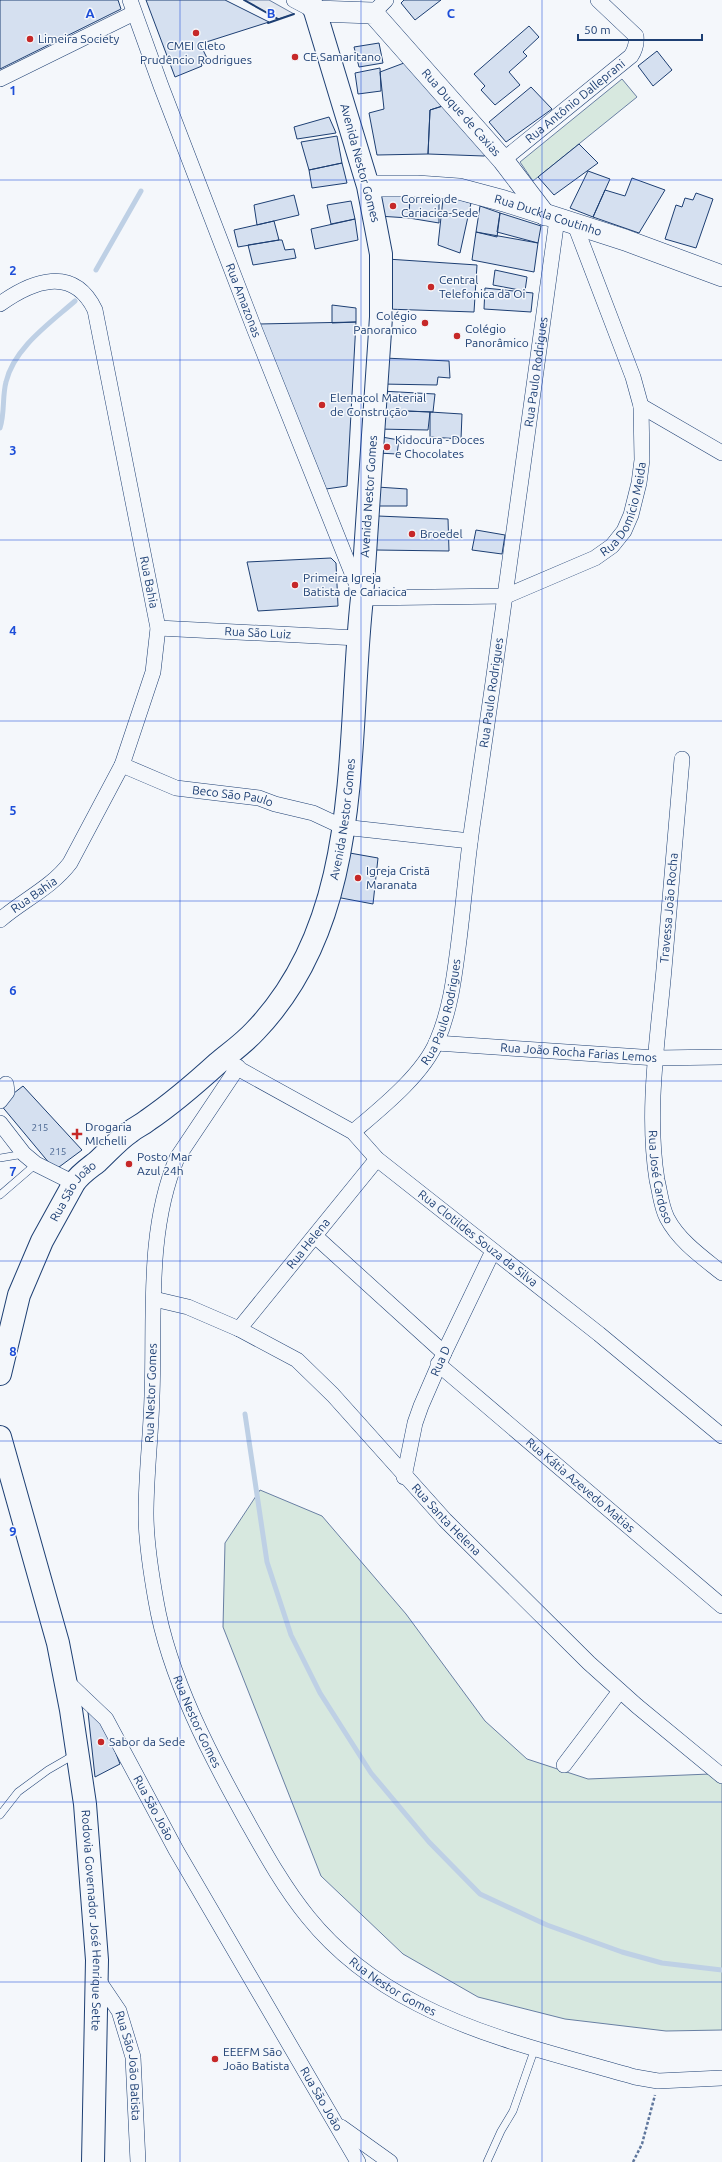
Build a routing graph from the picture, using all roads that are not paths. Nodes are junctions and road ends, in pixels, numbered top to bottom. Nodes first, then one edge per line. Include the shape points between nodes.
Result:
1 (294, 0) edge
2 (598, 0) edge
3 (312, 5) edge
4 (380, 6) edge
5 (132, 7) edge
6 (0, 80) edge
7 (507, 165) junction
8 (368, 186) junction
9 (483, 196) junction
10 (559, 220) junction
11 (722, 276) edge
12 (0, 304) edge
13 (641, 406) junction
14 (722, 453) edge
15 (506, 596) junction
16 (362, 598) junction
17 (158, 628) junction
18 (358, 638) junction
19 (682, 759) dead end
20 (122, 765) junction
21 (343, 827) junction
22 (470, 841) junction
23 (0, 920) edge
24 (436, 1043) junction
25 (722, 1057) edge
26 (656, 1058) junction
27 (230, 1064) junction
28 (3, 1081) edge
29 (0, 1101) edge
30 (0, 1123) edge
31 (353, 1132) junction
32 (24, 1154) junction
33 (0, 1158) edge
34 (377, 1159) junction
35 (36, 1164) junction
36 (74, 1183) junction
37 (0, 1195) edge
38 (315, 1236) junction
39 (493, 1252) junction
40 (722, 1273) edge
41 (154, 1299) junction
42 (239, 1329) junction
43 (441, 1359) junction
44 (0, 1374) edge
45 (722, 1436) edge
46 (1, 1449) edge
47 (404, 1477) junction
48 (722, 1606) edge
49 (66, 1681) junction
50 (620, 1691) junction
51 (77, 1753) junction
52 (564, 1765) dead end
53 (722, 1776) edge
54 (0, 1815) edge
55 (96, 1977) junction
56 (535, 2048) junction
57 (722, 2078) edge
58 (337, 2124) junction
59 (92, 2162) edge
60 (138, 2162) edge
61 (358, 2162) edge
62 (390, 2162) edge
63 (487, 2162) edge

1 - 3 street
2 - 7 street, Rua Antônio Dalleprani via 636,36 636,46 631,56
3 - 4 street
3 - 8 main road, Avenida Nestor Gomes
4 - 7 street, Rua Duque de Caxias
5 - 6 street
5 - 16 street, Rua Amazonas via 251,321
7 - 9 street via 512,178 502,189
7 - 10 street, Rua Duque de Caxias
8 - 9 street, Rua Duckla Coutinho via 459,189
8 - 16 main road, Avenida Nestor Gomes via 379,239 382,280
9 - 10 street, Rua Duckla Coutinho
10 - 11 street, Rua Duckla Coutinho via 624,240
10 - 13 street, Rua Domício Meida via 633,377
10 - 15 street, Rua Paulo Rodrigues
12 - 17 street, Rua Bahia via 34,284 58,281 89,298 94,310
13 - 14 street
13 - 15 street, Rua Domício Meida via 642,460 639,483 624,531 612,546 595,558
15 - 16 street, Rua Domício Meida
15 - 22 street, Rua Paulo Rodrigues
16 - 18 main road, Avenida Nestor Gomes
17 - 18 street, Rua São Luiz
17 - 20 street, Rua Bahia via 153,672
18 - 21 main road, Avenida Nestor Gomes
19 - 26 street, Travessa João Rocha
20 - 21 street, Beco São Paulo via 176,788 259,798 313,813
20 - 23 street, Rua Bahia via 70,863 60,876
21 - 22 street, Beco São Paulo
21 - 27 main road, Avenida Nestor Gomes via 330,899 310,952 284,996
22 - 24 street, Rua Paulo Rodrigues via 453,984
24 - 26 street, Rua João Rocha Farias Lemos
24 - 31 street, Rua Paulo Rodrigues via 420,1068 395,1096
25 - 26 street, Rua João Rocha Farias Lemos
26 - 40 street, Rua José Cardoso via 653,1134 661,1200 666,1217 676,1232
27 - 31 street, Rua Clotildes Souza da Silva
27 - 36 main road, Rua São João via 129,1132 80,1174
27 - 41 street, Rua Nestor Gomes via 170,1173 160,1210
28 - 29 street via 7,1092
30 - 32 street
31 - 34 street, Rua Clotildes Souza da Silva
32 - 33 lane
32 - 35 street
34 - 38 street, Rua Helena
34 - 39 street, Rua Clotildes Souza da Silva
35 - 36 street
35 - 37 lane
36 - 44 main road, Rua São João via 42,1241 19,1295
38 - 42 street, Rua Helena
38 - 43 street, Rua Kátia Azevedo Matias
39 - 43 street, Rua D
39 - 45 street, Rua Clotildes Souza da Silva via 599,1334
41 - 42 street, Rua Santa Helena via 188,1307
41 - 56 street, Rua Nestor Gomes via 146,1516 151,1570 165,1642 213,1759 263,1850 293,1897 308,1918 332,1943 356,1964 418,2004 483,2032
42 - 47 street, Rua Santa Helena via 297,1360 333,1395
43 - 47 street, Rua D via 415,1423
43 - 48 street, Rua Kátia Azevedo Matias
46 - 49 main road via 58,1643
47 - 50 street, Rua Santa Helena
49 - 51 main road, Rodovia Governador José Henrique Sette
49 - 58 street, Rua São João via 106,1719 176,1850
50 - 52 street
50 - 53 street, Rua Santa Helena
51 - 54 lane via 18,1792
51 - 55 main road, Rodovia Governador José Henrique Sette via 86,1811 97,1960
55 - 59 main road, Rodovia Governador José Henrique Sette
55 - 60 street, Rua São João Batista via 119,2011 133,2057
56 - 57 street, Rua Nestor Gomes via 635,2077 658,2081
56 - 63 lane via 513,2111
58 - 61 street, Rua São João
58 - 62 street

